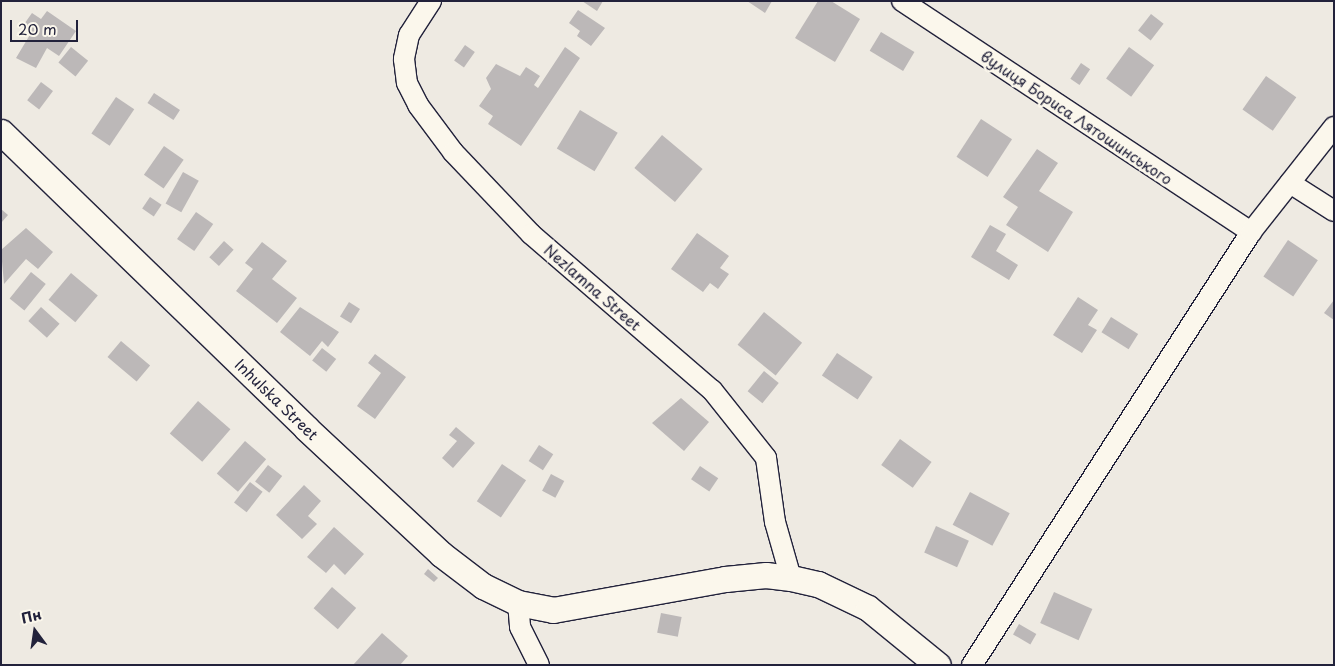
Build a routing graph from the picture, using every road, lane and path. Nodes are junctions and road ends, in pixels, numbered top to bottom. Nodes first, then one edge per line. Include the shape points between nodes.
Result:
1 (432, 1) edge
2 (902, 1) edge
3 (1334, 126) edge
4 (1, 132) edge
5 (1290, 183) junction
6 (1334, 211) edge
7 (1251, 232) junction
8 (791, 578) junction
9 (518, 602) junction
10 (539, 665) edge
11 (938, 665) edge
12 (972, 665) edge

1 - 8 street, Nezlamna Street via 409,35 404,59 407,83 418,105 453,152 531,234 712,390 766,458 775,522
2 - 7 street, вулиця Бориса Лятошинського
3 - 5 street
4 - 9 street, Inhulska Street via 442,554 483,586
5 - 6 street
5 - 7 street
7 - 12 street
8 - 9 street via 766,575 725,579 553,610
8 - 11 street via 818,584 868,608
9 - 10 street via 520,627

